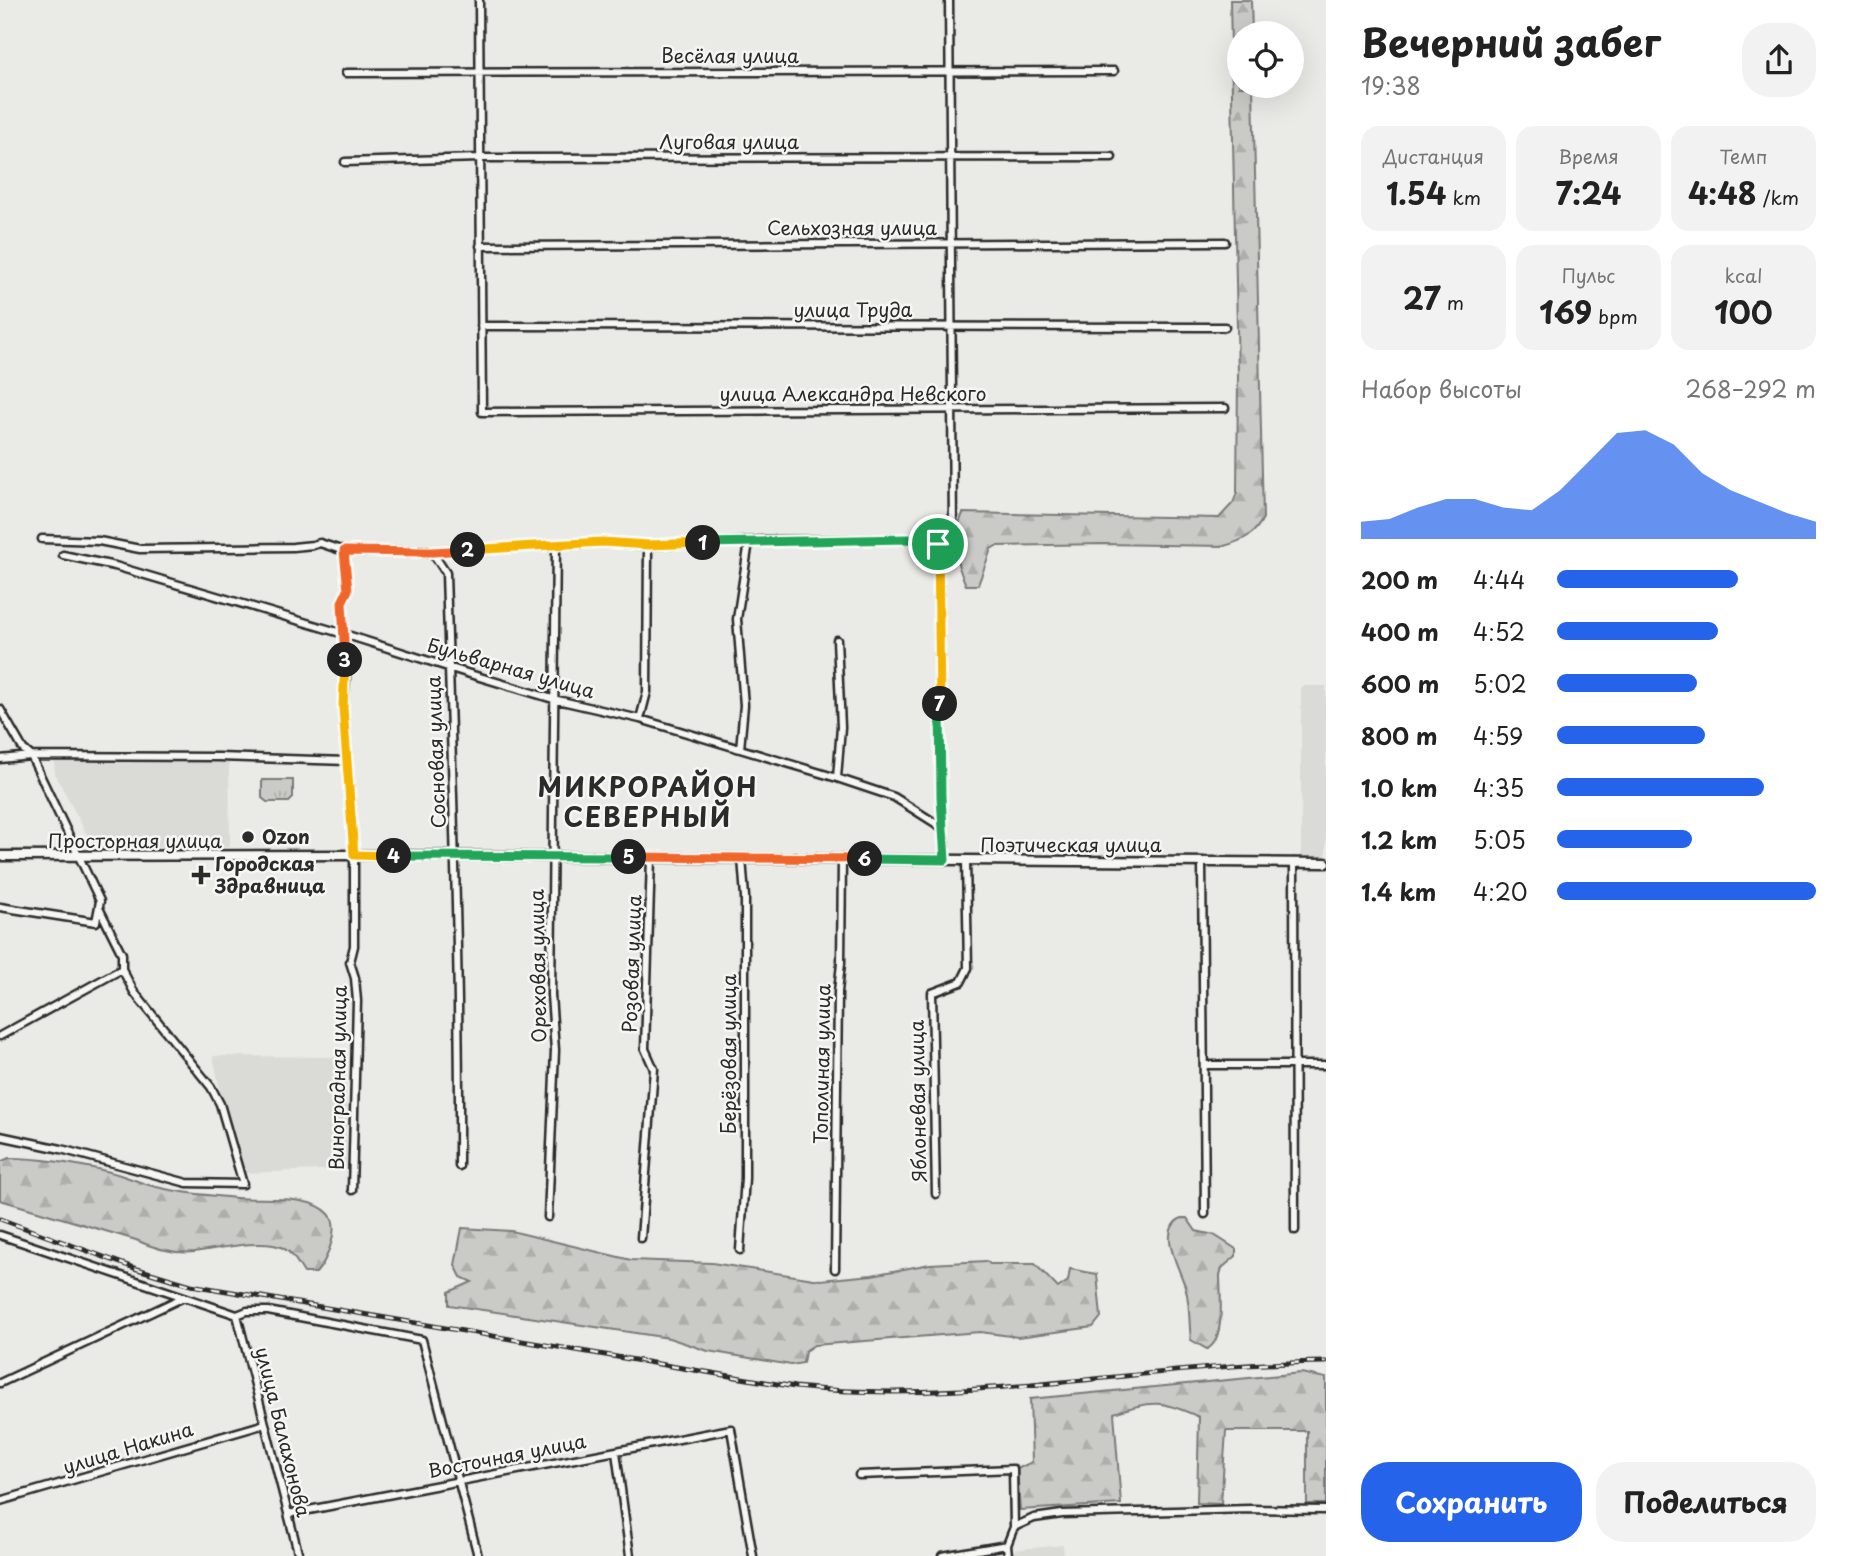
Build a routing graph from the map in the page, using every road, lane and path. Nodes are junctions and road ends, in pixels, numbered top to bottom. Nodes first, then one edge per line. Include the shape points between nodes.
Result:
1 (478, 0) edge
2 (949, 0) edge
3 (1114, 71) dead end
4 (950, 72) junction
5 (346, 73) dead end
6 (479, 73) junction
7 (950, 157) junction
8 (1112, 157) dead end
9 (480, 158) junction
10 (345, 162) dead end
11 (1225, 242) dead end
12 (951, 244) junction
13 (480, 246) junction
14 (481, 326) junction
15 (952, 326) junction
16 (1225, 327) dead end
17 (1225, 408) dead end
18 (953, 410) junction
19 (42, 539) dead end
20 (749, 541) junction
21 (938, 544) junction
22 (556, 545) junction
23 (648, 545) junction
24 (344, 551) junction
25 (432, 552) junction
26 (63, 555) dead end
27 (344, 634) junction
28 (836, 640) dead end
29 (449, 667) junction
30 (554, 699) junction
31 (0, 709) edge
32 (640, 719) junction
33 (740, 749) junction
34 (31, 756) junction
35 (0, 759) edge
36 (347, 761) junction
37 (837, 778) junction
38 (943, 828) junction
39 (354, 855) junction
40 (0, 856) edge
41 (456, 856) junction
42 (553, 857) junction
43 (78, 858) junction
44 (651, 858) junction
45 (742, 858) junction
46 (842, 859) junction
47 (945, 860) junction
48 (966, 860) junction
49 (1202, 862) junction
50 (1294, 862) junction
51 (1326, 863) edge
52 (0, 907) edge
53 (99, 908) junction
54 (122, 969) junction
55 (0, 1036) edge
56 (1205, 1065) junction
57 (1294, 1065) junction
58 (1326, 1065) edge
59 (0, 1136) edge
60 (459, 1166) dead end
61 (352, 1190) dead end
62 (936, 1195) dead end
63 (1205, 1214) dead end
64 (548, 1217) dead end
65 (1295, 1230) dead end
66 (0, 1235) edge
67 (641, 1238) dead end
68 (740, 1250) dead end
69 (835, 1269) dead end
70 (184, 1297) junction
71 (237, 1315) junction
72 (0, 1383) edge
73 (265, 1423) junction
74 (616, 1452) junction
75 (859, 1475) dead end
76 (459, 1482) junction
77 (0, 1501) edge
78 (1326, 1510) edge
79 (288, 1514) junction
80 (1014, 1527) junction
81 (1007, 1545) junction
82 (299, 1556) edge
83 (478, 1556) edge
84 (630, 1556) edge
85 (753, 1556) edge
86 (942, 1556) edge
87 (1009, 1556) edge

1 - 6 street
2 - 4 street
3 - 4 street, Весёлая улица
4 - 6 street, Весёлая улица
4 - 7 street
5 - 6 street, Весёлая улица
6 - 9 street
7 - 8 street, Луговая улица
7 - 9 street, Луговая улица
7 - 12 street
9 - 10 street, Луговая улица
9 - 13 street
11 - 12 street, Сельхозная улица
12 - 13 street, Сельхозная улица
12 - 15 street
13 - 14 street
14 - 15 street, улица Труда
14 - 18 street, улица Александра Невского via 482,412
15 - 16 street, улица Труда
15 - 18 street
17 - 18 street, улица Александра Невского
18 - 21 street via 953,532
19 - 24 street via 99,541 140,549 320,543
20 - 21 street via 908,539
20 - 23 street
20 - 33 street via 737,619 744,705
21 - 38 street
22 - 23 street
22 - 25 street
22 - 30 street, Ореховая улица
23 - 32 street via 648,692
24 - 25 street
24 - 27 street, Виноградная улица via 348,590 342,602
25 - 29 street, Сосновая улица via 446,573
26 - 27 street, Бульварная улица
27 - 29 street, Бульварная улица
27 - 36 street, Виноградная улица
28 - 37 street via 841,727
29 - 30 street, Бульварная улица
29 - 41 street, Сосновая улица
30 - 32 street, Бульварная улица
30 - 42 street, Ореховая улица
31 - 34 street
32 - 33 street, Бульварная улица
33 - 37 street, Бульварная улица
34 - 35 street
34 - 36 street
34 - 43 street
36 - 39 street, Виноградная улица
37 - 38 street, Бульварная улица via 894,797
38 - 47 street
39 - 41 street, Поэтическая улица
39 - 43 street, Просторная улица
39 - 61 street, Виноградная улица via 350,962 357,1001
40 - 43 street, Просторная улица
41 - 42 street, Поэтическая улица
41 - 60 street, Сосновая улица
42 - 44 street, Поэтическая улица
42 - 64 street, Ореховая улица via 555,1050
43 - 53 street via 100,901
44 - 45 street, Поэтическая улица
44 - 67 street, Розовая улица via 645,1049 654,1069
45 - 46 street, Поэтическая улица
45 - 68 street, Берёзовая улица via 745,1178
46 - 47 street, Поэтическая улица
46 - 69 street, Тополиная улица
47 - 48 street, Поэтическая улица
48 - 49 street, Поэтическая улица
48 - 62 street, Яблоневая улица via 968,968 961,982 932,993
49 - 50 street, Поэтическая улица
49 - 56 street
50 - 51 street, Поэтическая улица
50 - 57 street
52 - 53 street via 96,922
53 - 54 street via 122,954
54 - 55 street
54 - 59 street via 134,992 211,1087 243,1184 187,1183
56 - 57 street
56 - 63 street
57 - 58 street
57 - 65 street
66 - 70 street
70 - 71 street
70 - 72 street
71 - 73 street, улица Балахонова
71 - 76 street via 268,1311 422,1339
73 - 77 street, улица Накина
73 - 79 street, улица Балахонова
74 - 76 street, Восточная улица
74 - 84 street
74 - 85 street, Восточная улица via 731,1429
75 - 80 street via 1013,1469
76 - 79 street, Восточная улица
76 - 83 street
78 - 80 street via 1062,1514
79 - 82 street, улица Балахонова
80 - 81 street
81 - 86 street
81 - 87 street

